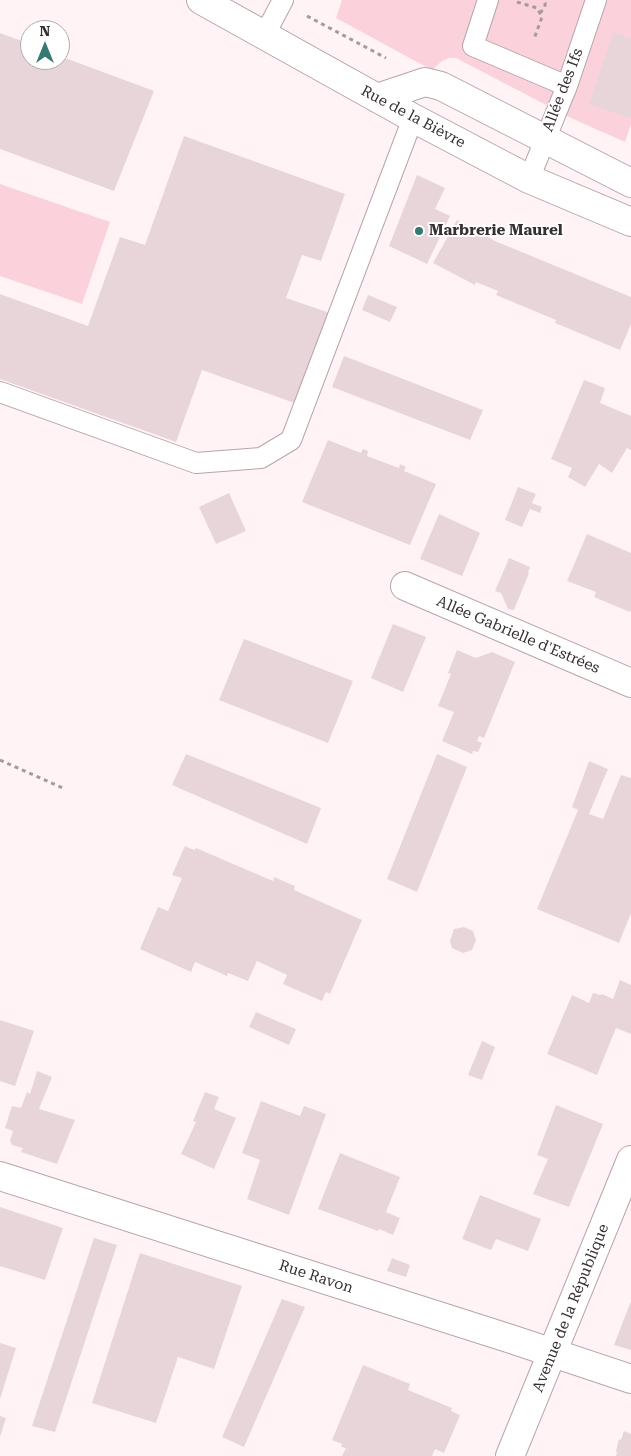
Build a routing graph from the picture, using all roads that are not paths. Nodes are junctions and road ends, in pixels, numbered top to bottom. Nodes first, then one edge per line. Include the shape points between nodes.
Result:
1 (201, 0) edge
2 (488, 0) edge
3 (596, 0) edge
4 (283, 1) edge
5 (264, 36) junction
6 (567, 86) junction
7 (377, 98) junction
8 (412, 118) junction
9 (545, 138) junction
10 (529, 179) junction
11 (631, 183) edge
12 (631, 222) edge
13 (0, 392) edge
14 (405, 586) dead end
15 (631, 684) edge
16 (631, 1160) edge
17 (0, 1176) edge
18 (552, 1353) junction
19 (631, 1380) edge
20 (510, 1456) edge

1 - 5 street, Rue de la Bièvre
2 - 6 lane via 473,46
3 - 6 lane, Allée des Ifs
4 - 5 lane
5 - 7 street, Rue de la Bièvre
6 - 9 lane, Allée des Ifs
7 - 8 street, Rue de la Bièvre
7 - 9 street via 425,82 442,86
8 - 10 street, Rue de la Bièvre
8 - 13 lane via 291,440 261,458 196,463
9 - 10 lane, Allée des Ifs
9 - 11 street
10 - 12 street, Rue de la Bièvre
14 - 15 street, Allée Gabrielle d'Estrées
16 - 18 street, Avenue de la République
17 - 18 street, Rue Ravon
18 - 19 street, Rue Ravon
18 - 20 street, Avenue de la République

